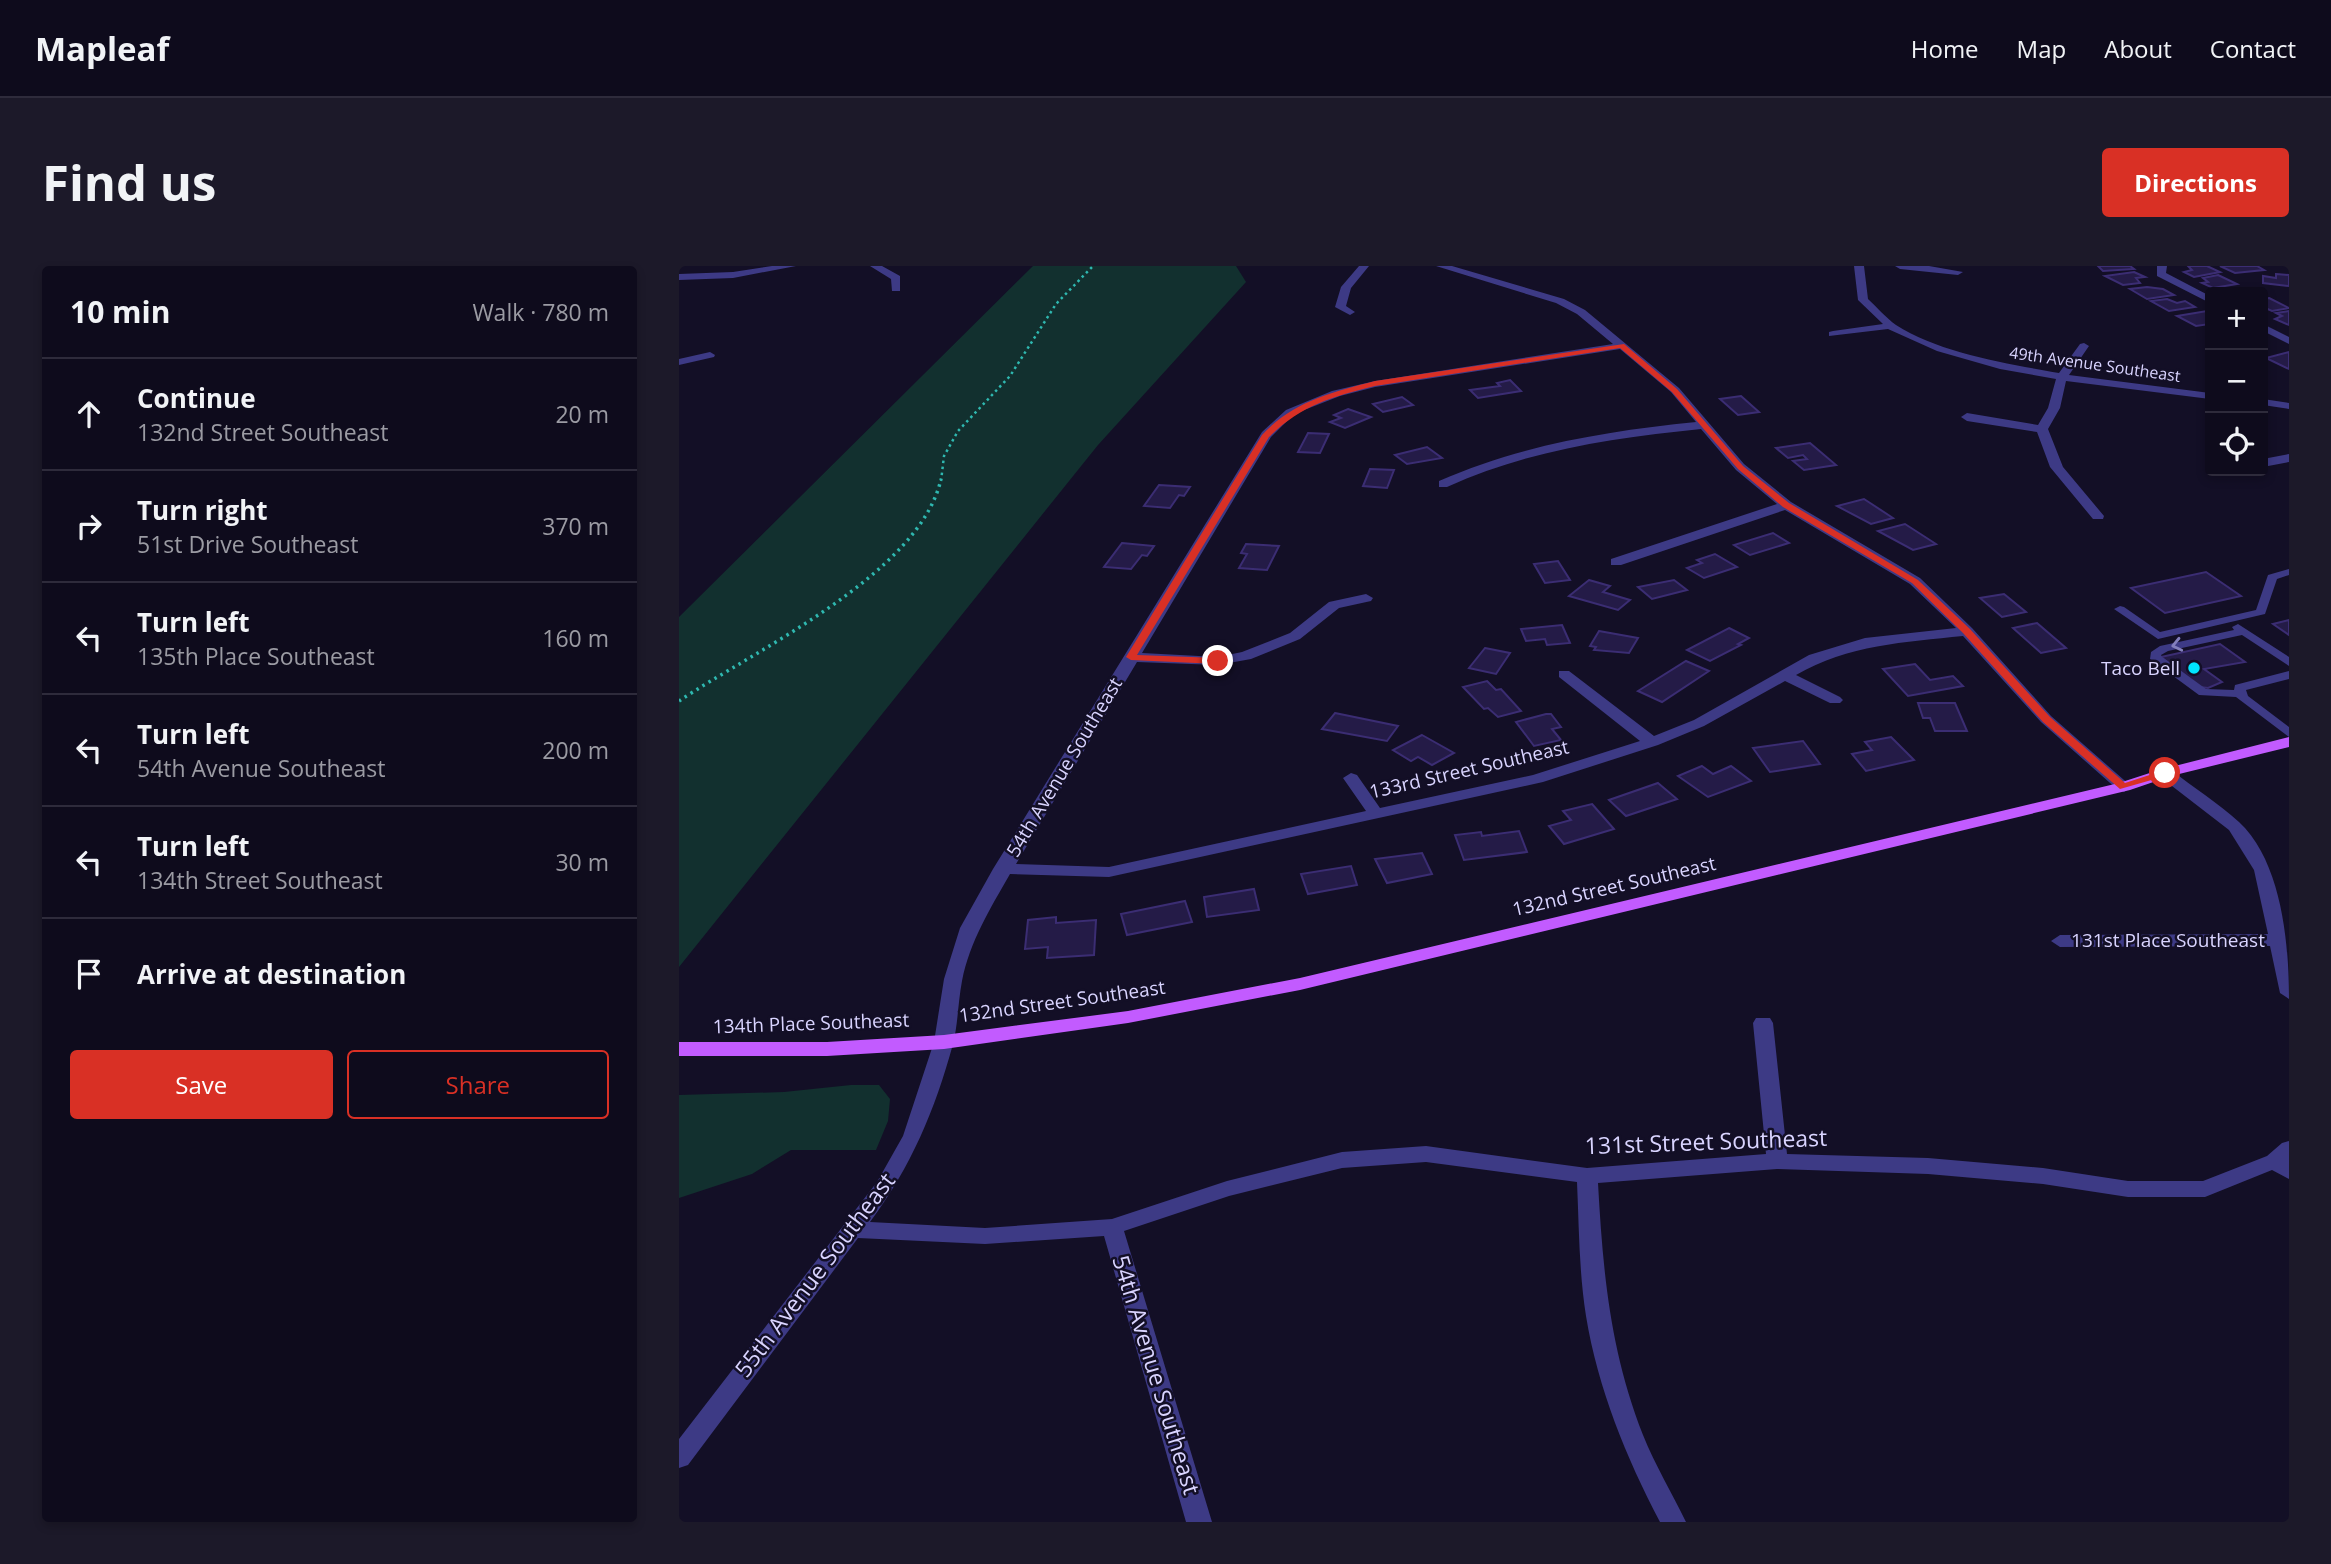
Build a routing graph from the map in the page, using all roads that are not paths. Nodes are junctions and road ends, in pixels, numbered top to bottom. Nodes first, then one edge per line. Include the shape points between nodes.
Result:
1 (791, 266) edge
2 (875, 266) edge
3 (1364, 266) edge
4 (1441, 266) edge
5 (1859, 266) edge
6 (1900, 266) edge
7 (2161, 270) edge
8 (1958, 272) dead end
9 (679, 277) edge
10 (896, 289) dead end
11 (2205, 297) edge
12 (1350, 312) dead end
13 (1889, 326) junction
14 (2268, 330) edge
15 (1833, 334) dead end
16 (2289, 341) edge
17 (1622, 346) junction
18 (2084, 346) dead end
19 (709, 355) dead end
20 (679, 362) edge
21 (2062, 377) junction
22 (2205, 395) edge
23 (2268, 403) edge
24 (2289, 406) edge
25 (1967, 417) dead end
26 (1702, 425) junction
27 (2042, 429) junction
28 (2289, 458) edge
29 (2268, 462) edge
30 (1443, 484) dead end
31 (1786, 505) junction
32 (2098, 516) dead end
33 (1616, 562) dead end
34 (2289, 564) edge
35 (2289, 572) edge
36 (1366, 598) dead end
37 (2120, 609) dead end
38 (2227, 620) junction
39 (1967, 631) junction
40 (2244, 631) junction
41 (1131, 657) junction
42 (2289, 662) edge
43 (1564, 674) dead end
44 (1783, 674) junction
45 (2289, 675) edge
46 (2240, 694) junction
47 (1835, 700) dead end
48 (2289, 733) edge
49 (1652, 742) junction
50 (2289, 742) edge
51 (2165, 773) junction
52 (1351, 778) dead end
53 (2124, 787) junction
54 (1375, 813) junction
55 (1002, 869) junction
56 (2060, 940) dead end
57 (2277, 940) junction
58 (2289, 993) edge
59 (1763, 1023) dead end
60 (944, 1042) junction
61 (679, 1049) edge
62 (2284, 1160) edge
63 (1777, 1161) junction
64 (1587, 1176) junction
65 (1112, 1227) junction
66 (851, 1229) junction
67 (679, 1458) edge
68 (1199, 1522) edge
69 (1673, 1522) edge

1 - 9 street
2 - 10 street via 896,278
3 - 12 street via 1346,287 1340,307
4 - 17 street via 1490,274 1560,301
5 - 13 street, 49th Avenue Southeast via 1855,280 1861,300
6 - 8 street
7 - 11 street
13 - 15 street
13 - 21 street, 49th Avenue Southeast via 1964,357
14 - 16 street
17 - 26 street via 1675,390
17 - 41 street, 54th Avenue Southeast via 1375,384 1336,393 1290,412 1266,435
18 - 21 street
19 - 20 street
21 - 22 street, 49th Avenue Southeast
21 - 27 street via 2054,408
23 - 24 street
25 - 27 street
26 - 30 street via 1610,434 1537,448 1481,465
26 - 31 street via 1740,467
27 - 32 street via 2049,458 2059,474
28 - 29 street
31 - 33 street
31 - 39 street via 1915,582
34 - 35 lane
35 - 38 lane via 2272,577 2261,612
36 - 41 street via 1334,605 1295,636 1246,656 1218,661
37 - 38 lane via 2158,636
38 - 40 lane
39 - 44 street, 133rd Street Southeast via 1865,642 1814,657
39 - 53 street via 2046,719
40 - 42 lane
40 -> 46 lane via 2164,648 2155,654 2203,692
41 - 55 street, 54th Avenue Southeast
43 - 49 street
44 - 47 street
44 - 49 street, 133rd Street Southeast via 1699,723
45 - 46 lane via 2239,688
46 - 48 lane
49 - 54 street, 133rd Street Southeast via 1537,779
50 - 51 main road, 132nd Street Southeast
51 - 53 main road, 132nd Street Southeast
51 - 57 street via 2235,827 2263,870
52 - 54 street
53 - 60 main road, 132nd Street Southeast via 1300,984 1128,1017
54 - 55 street, 133rd Street Southeast via 1108,872
55 - 60 street, 54th Avenue Southeast via 969,928 953,979
56 - 57 street, 131st Place Southeast
57 - 58 street
59 - 63 street
60 - 61 main road, 134th Place Southeast via 827,1049
60 - 66 street, 55th Avenue Southeast via 913,1136 884,1188
62 - 63 street, 131st Street Southeast via 2205,1189 2128,1189 1928,1166
63 - 64 street, 131st Street Southeast
64 - 65 street, 131st Street Southeast via 1426,1154 1342,1160 1227,1189
64 - 69 street via 1593,1285 1616,1397
65 - 66 street, 131st Street Southeast via 985,1236
65 - 68 street, 54th Avenue Southeast
66 - 67 street, 55th Avenue Southeast

